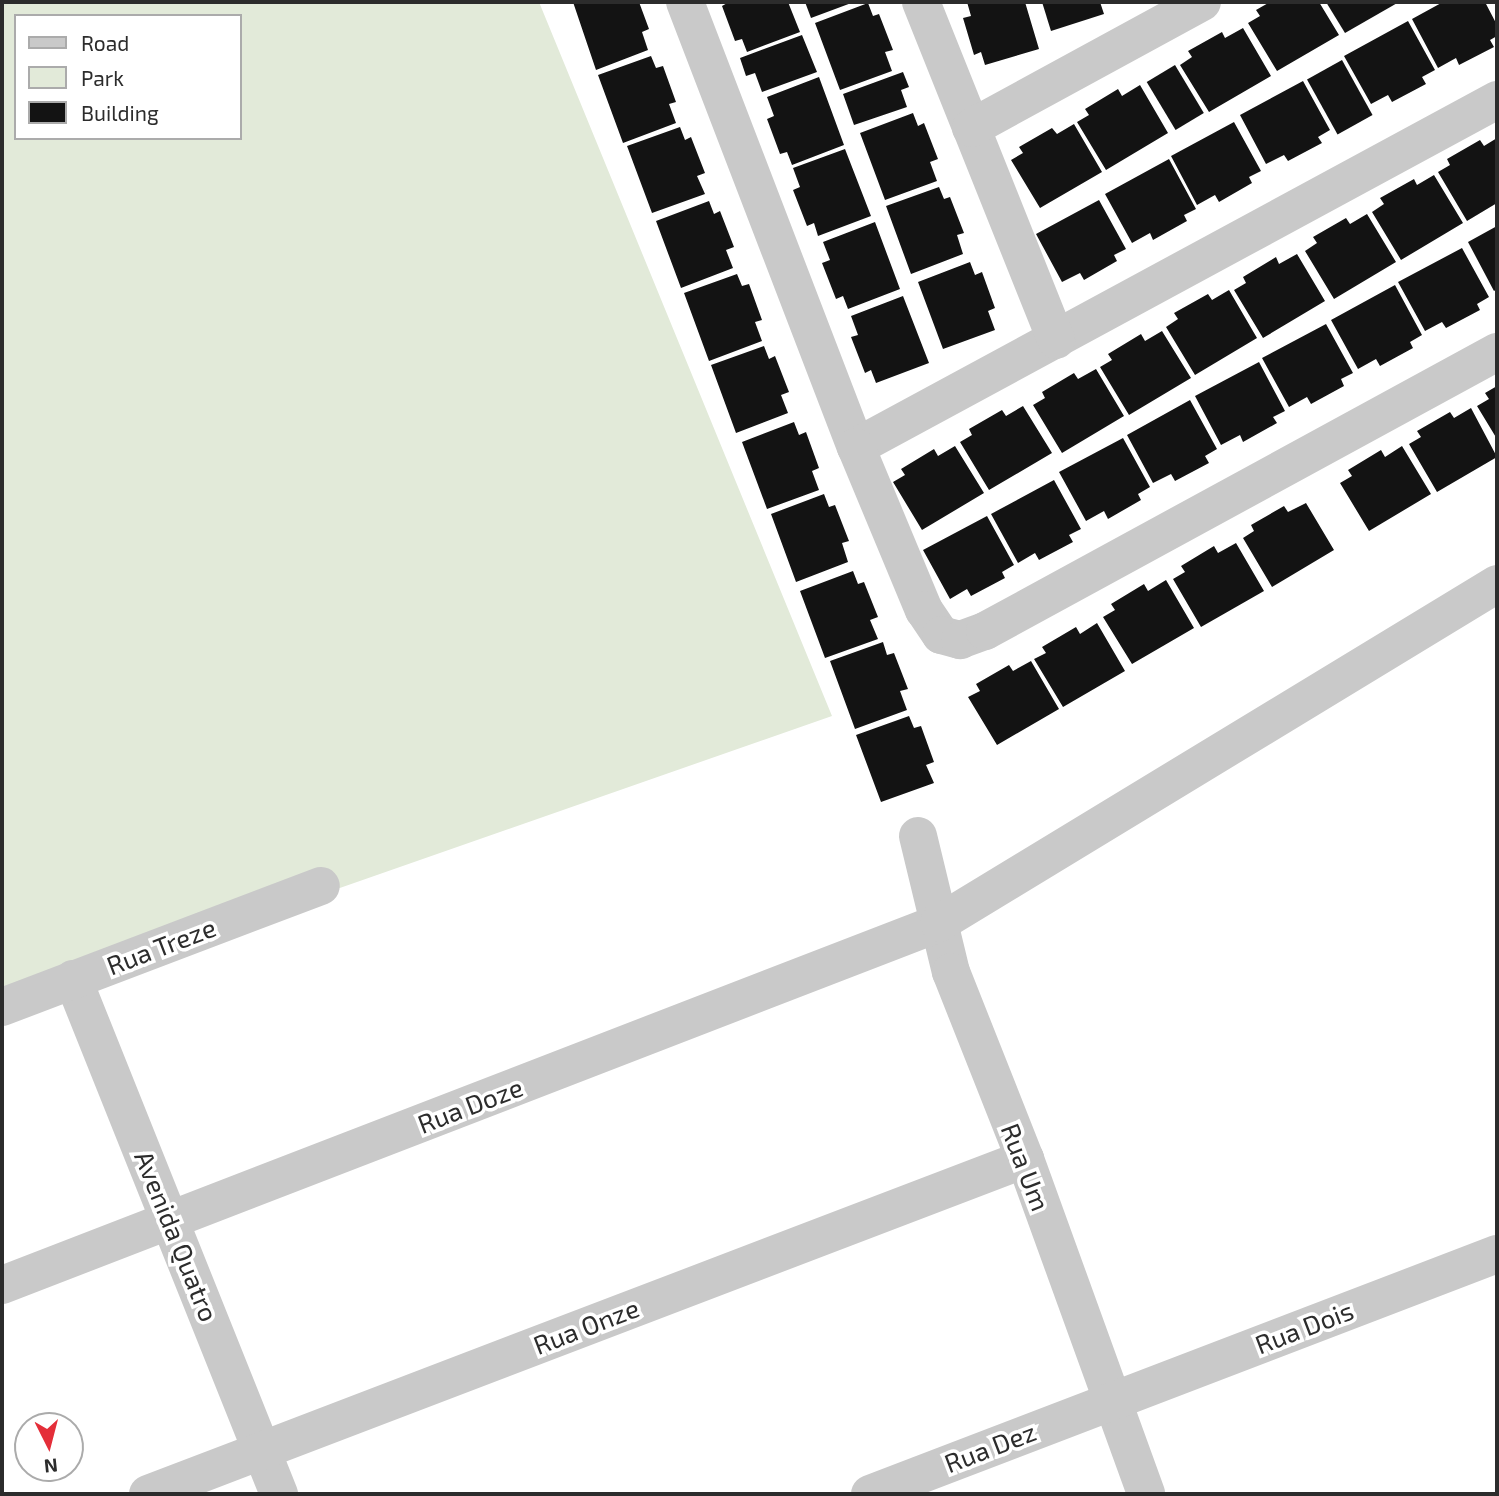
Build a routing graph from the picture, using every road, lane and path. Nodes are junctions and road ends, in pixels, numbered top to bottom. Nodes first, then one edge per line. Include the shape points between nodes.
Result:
1 (685, 2) edge
2 (921, 2) edge
3 (1202, 2) edge
4 (1158, 13) edge
5 (1497, 100) edge
6 (971, 128) junction
7 (1056, 340) junction
8 (1497, 352) edge
9 (856, 447) junction
10 (1497, 584) edge
11 (918, 836) dead end
12 (321, 886) dead end
13 (939, 923) junction
14 (74, 979) junction
15 (2, 1007) edge
16 (1025, 1159) junction
17 (171, 1220) junction
18 (1497, 1254) edge
19 (2, 1285) edge
20 (1110, 1400) junction
21 (262, 1449) junction
22 (148, 1494) edge
23 (279, 1494) edge
24 (870, 1494) edge
25 (1146, 1494) edge

1 - 9 street
2 - 6 street
3 - 4 street
4 - 6 street
5 - 7 street
6 - 7 street
7 - 9 street
8 - 9 street via 985,631 960,640 941,635 924,610
10 - 13 street, Rua Doze
11 - 13 street, Rua Um
12 - 14 street, Rua Treze
13 - 16 street, Rua Um via 966,1014
13 - 17 street, Rua Doze
14 - 15 street, Rua Treze
14 - 17 street, Avenida Quatro
16 - 20 street, Rua Um
16 - 21 street, Rua Onze
17 - 19 street, Rua Doze
17 - 21 street, Avenida Quatro
18 - 20 street, Rua Dois
20 - 24 street, Rua Dez
20 - 25 street, Rua Um
21 - 22 street, Rua Onze
21 - 23 street, Avenida Quatro

